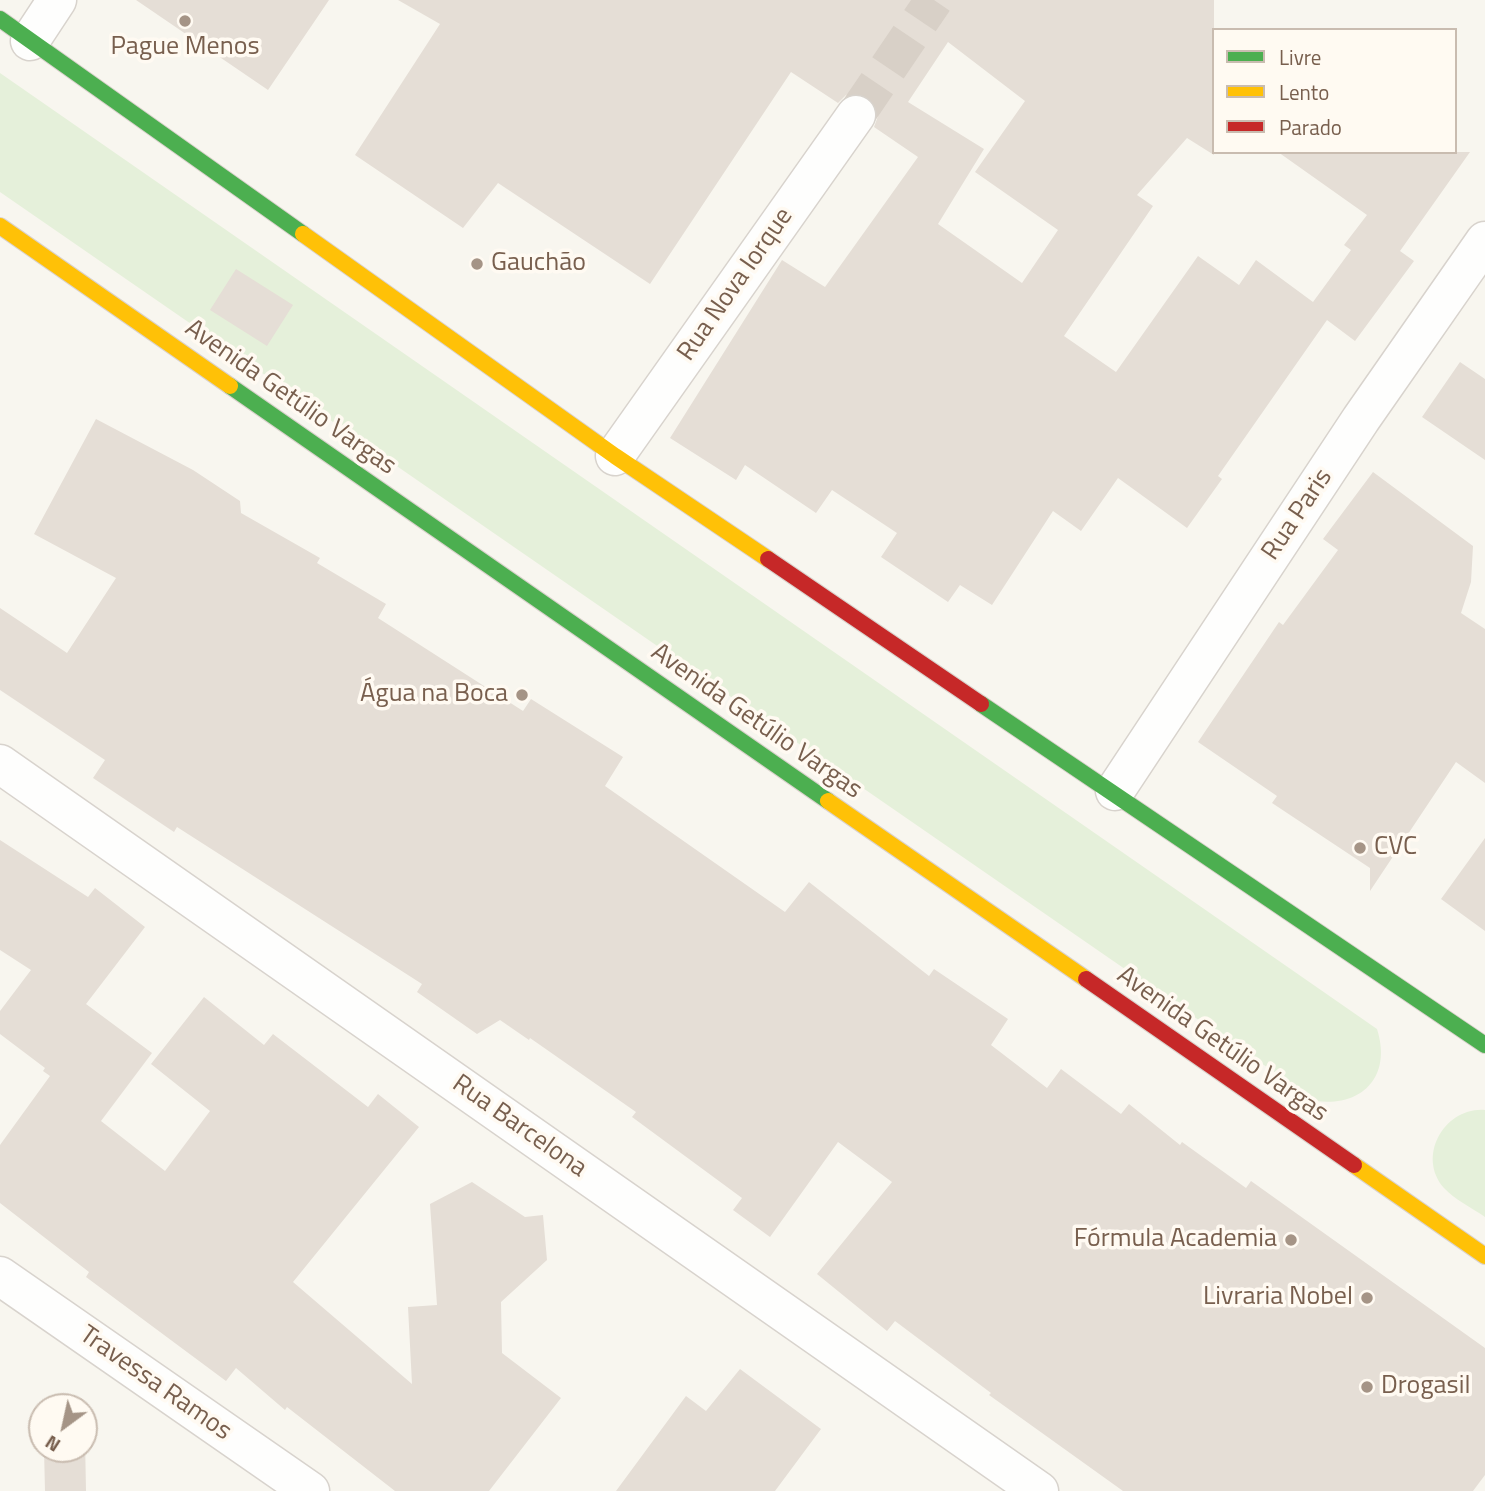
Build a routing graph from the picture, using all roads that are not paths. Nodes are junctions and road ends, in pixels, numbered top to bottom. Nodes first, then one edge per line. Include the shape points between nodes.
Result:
1 (57, 0) edge
2 (15, 30) edge
3 (856, 115) tunnel mouth
4 (0, 226) edge
5 (1485, 241) edge
6 (615, 456) junction
7 (0, 764) edge
8 (1115, 791) junction
9 (1485, 1045) edge
10 (1485, 1256) edge
11 (0, 1276) edge
12 (310, 1491) edge
13 (1039, 1491) edge

1 - 2 street
2 - 6 main road
3 - 6 street, Rua Nova Iorque
4 - 10 main road, Avenida Getúlio Vargas
5 - 8 street, Rua Paris via 1361,419
6 - 8 main road
7 - 13 street, Rua Barcelona
8 - 9 main road
11 - 12 street, Travessa Ramos

